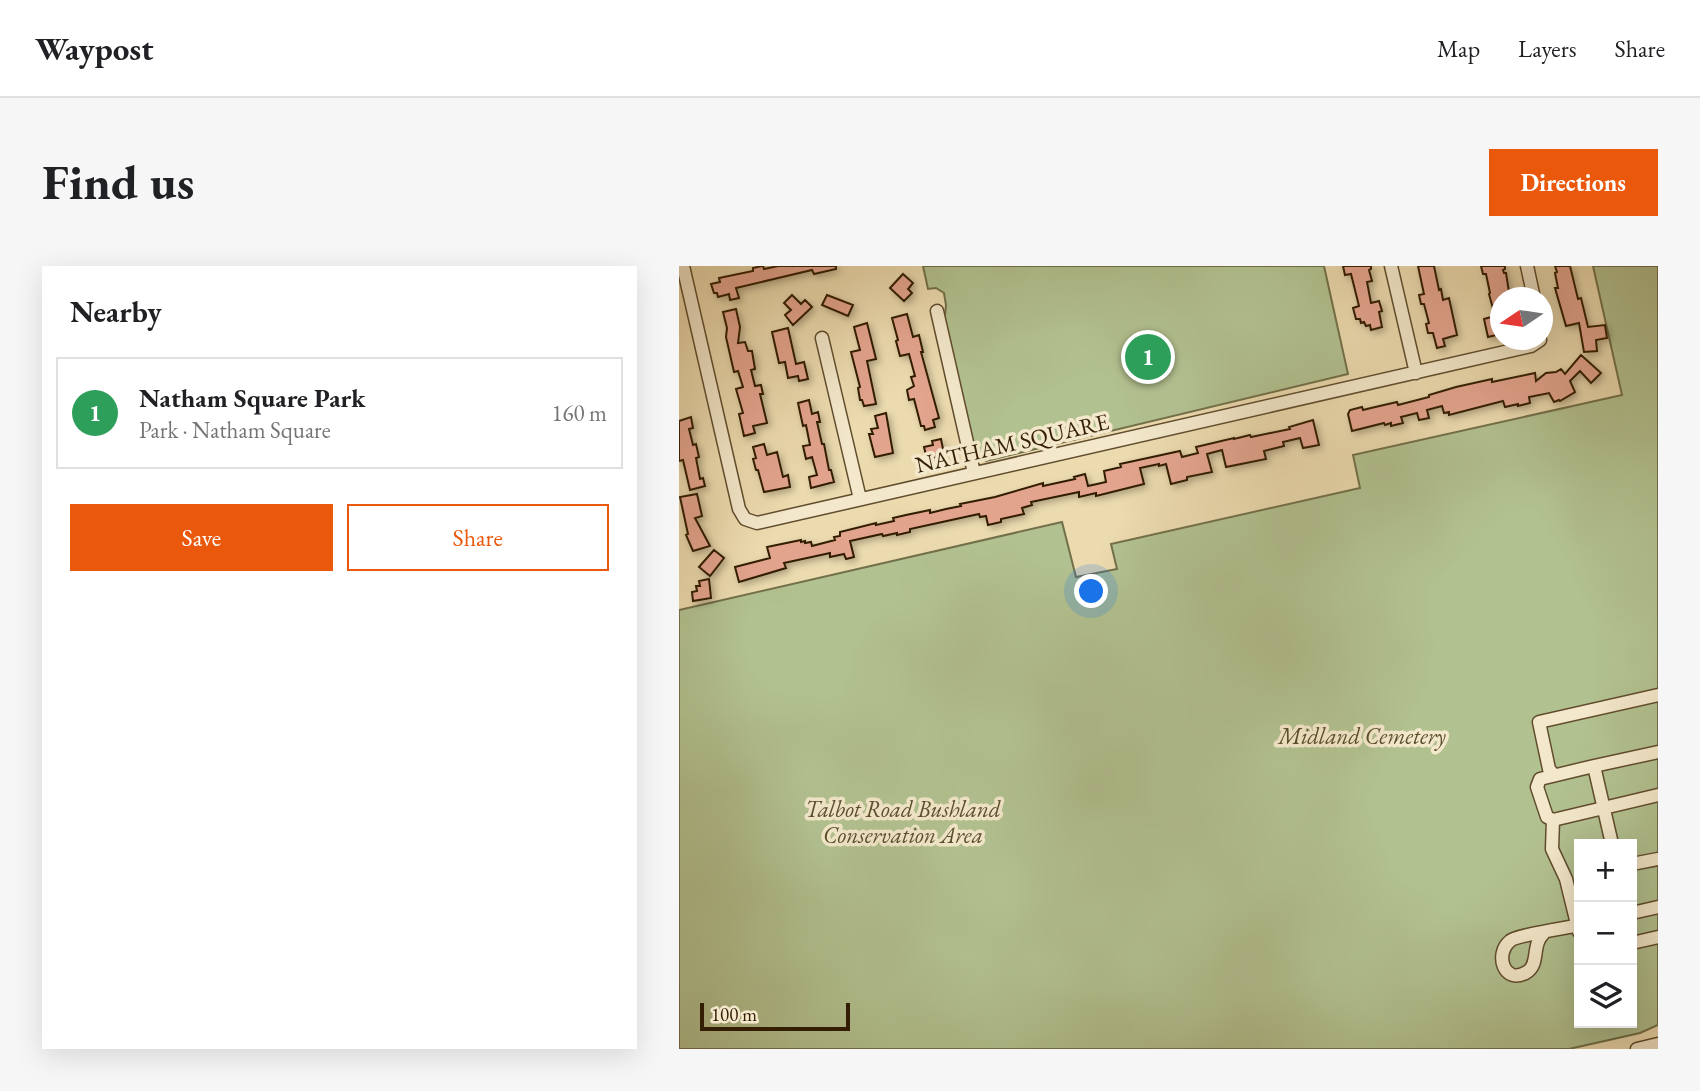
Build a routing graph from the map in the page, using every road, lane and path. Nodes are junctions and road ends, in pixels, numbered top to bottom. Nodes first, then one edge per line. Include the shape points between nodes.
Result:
1 (683, 266) edge
2 (1391, 266) edge
3 (1527, 266) edge
4 (1532, 287) edge
5 (937, 311) dead end
6 (823, 338) dead end
7 (1514, 350) edge
8 (1416, 373) junction
9 (974, 473) junction
10 (860, 499) junction
11 (1658, 695) edge
12 (1658, 752) edge
13 (1594, 766) junction
14 (1554, 775) junction
15 (1658, 795) edge
16 (1603, 808) junction
17 (1553, 820) junction
18 (1611, 839) edge
19 (1658, 859) edge
20 (1637, 863) edge
21 (1573, 878) edge
22 (1576, 902) edge
23 (1658, 907) edge
24 (1637, 912) edge
25 (1574, 928) edge
26 (1544, 933) dead end
27 (1658, 937) edge
28 (1637, 942) edge
29 (1658, 1044) edge
30 (1637, 1049) edge

1 - 10 street, NATHAM SQUARE via 742,515 764,522
2 - 8 street
3 - 4 street
5 - 9 street
6 - 10 street
7 - 8 street, NATHAM SQUARE
8 - 9 street, NATHAM SQUARE
9 - 10 street, NATHAM SQUARE
11 - 14 street via 1539,722
12 - 13 street
13 - 14 street
13 - 16 street
14 - 17 street via 1540,779 1537,787 1547,817
15 - 16 street
16 - 17 street
16 - 18 street
17 - 21 street via 1552,849
19 - 20 street
21 - 22 street
23 - 24 street
25 - 26 street
27 - 28 street
29 - 30 street

